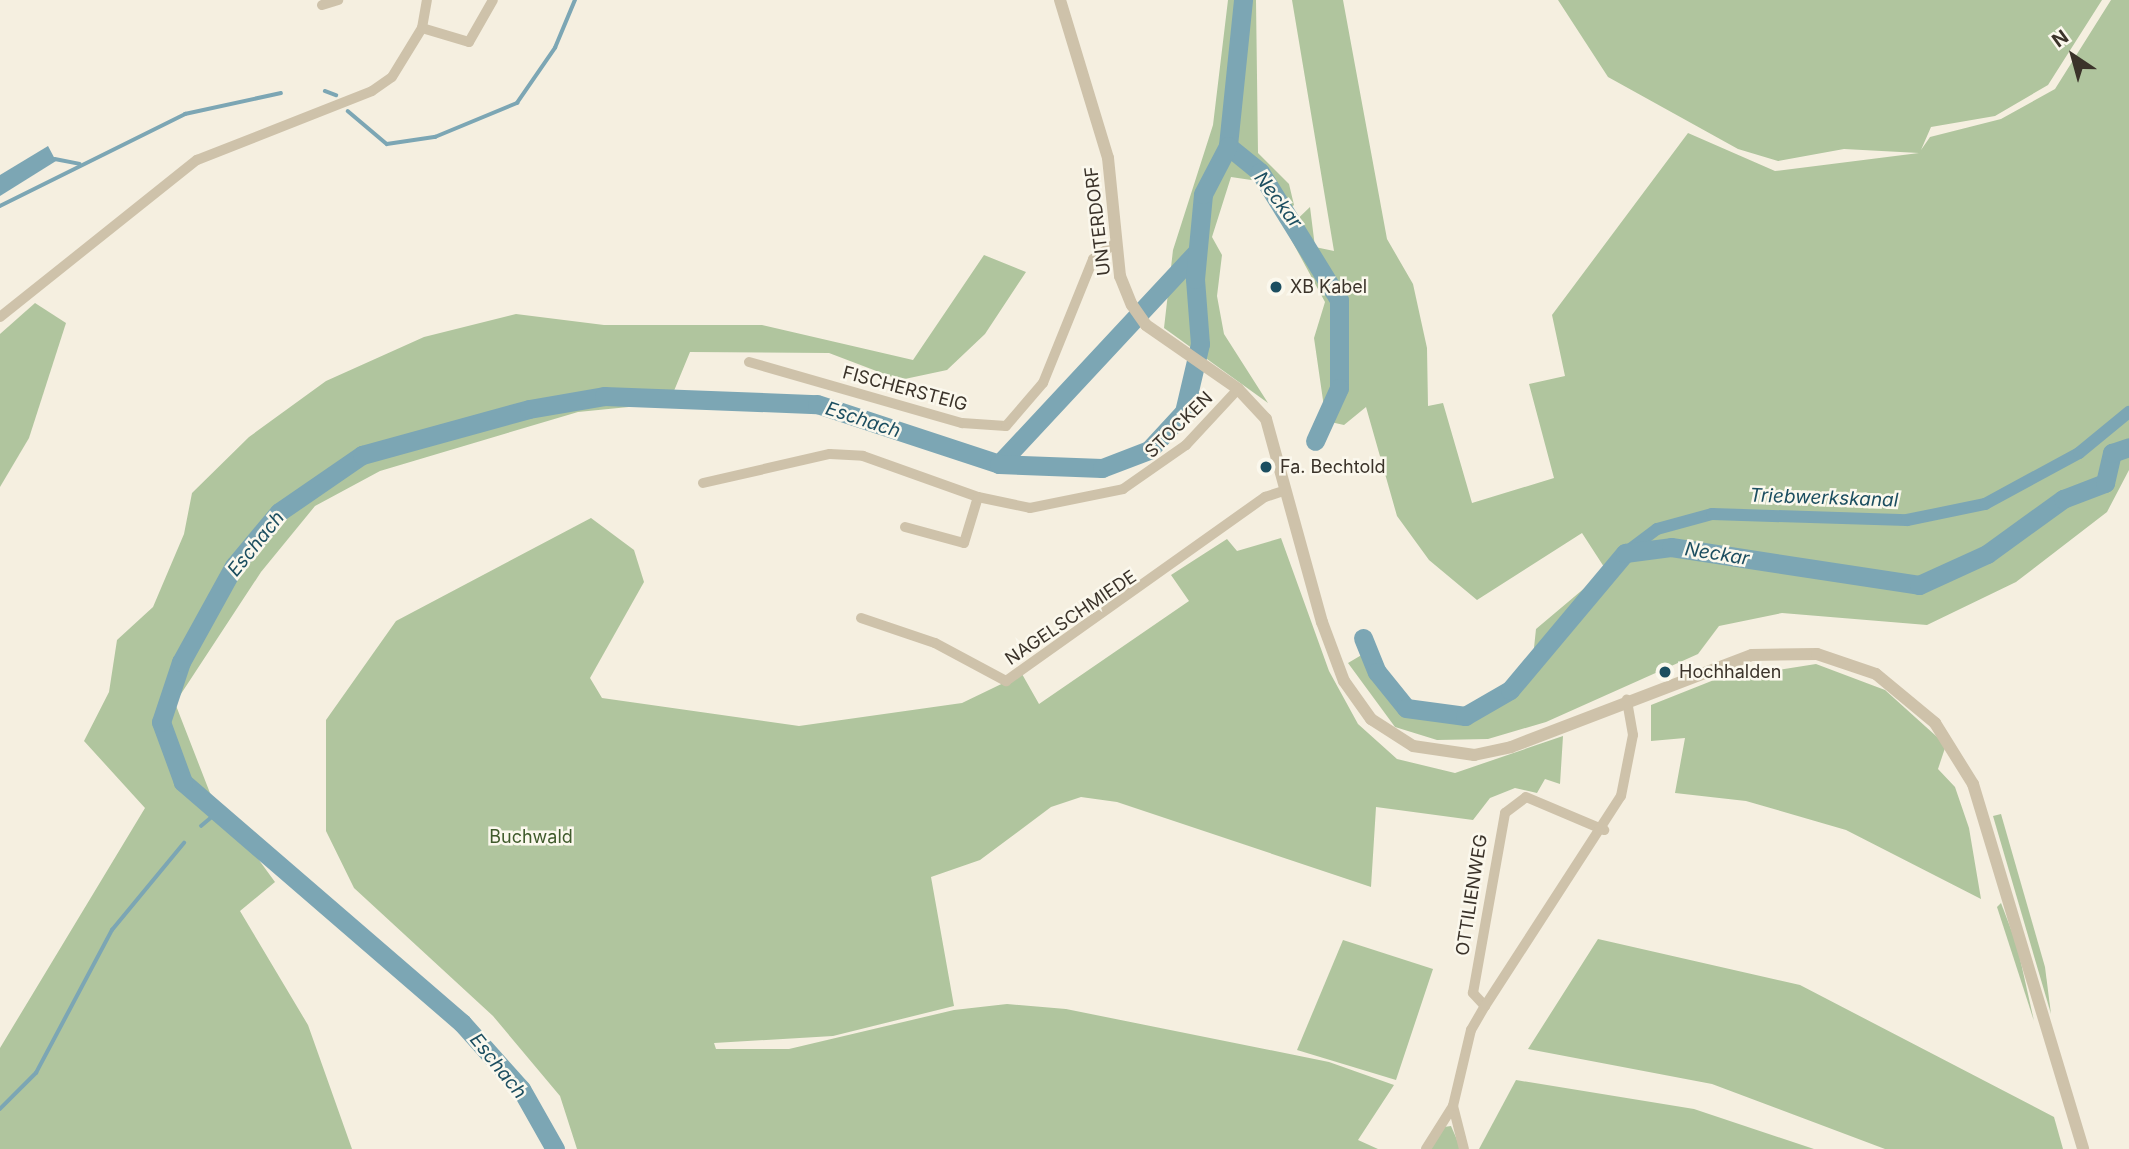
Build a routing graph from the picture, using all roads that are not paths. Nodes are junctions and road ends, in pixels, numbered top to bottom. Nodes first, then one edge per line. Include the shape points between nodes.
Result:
1 (338, 0) edge
2 (427, 0) edge
3 (493, 0) edge
4 (1060, 0) edge
5 (322, 5) dead end
6 (422, 28) junction
7 (1116, 243) junction
8 (0, 317) edge
9 (748, 362) dead end
10 (1238, 389) junction
11 (703, 483) dead end
12 (1284, 491) junction
13 (978, 497) junction
14 (905, 527) dead end
15 (861, 618) dead end
16 (1627, 700) junction
17 (1604, 830) junction
18 (1485, 1006) junction
19 (1454, 1106) junction
20 (1426, 1149) edge
21 (1464, 1149) edge
22 (2082, 1149) edge

1 - 5 street
2 - 6 street
3 - 6 street via 469,42
4 - 7 street, UNTERDORF via 1108,158
6 - 8 street via 406,60 372,91 197,160
7 - 9 street, FISCHERSTEIG via 1093,260 1043,383 1006,426 962,423
7 - 10 street, UNTERDORF via 1140,319
10 - 12 street, UNTERDORF via 1266,419
10 - 13 street, STOCKEN via 1186,445 1123,489 1030,508
11 - 13 street, STOCKEN via 830,454 863,456
12 - 15 street, NAGELSCHMIEDE via 1265,497 1006,681 935,643
12 - 16 street, UNTERDORF via 1296,543 1351,694 1371,719 1413,746 1456,755 1490,753
13 - 14 street via 964,543
16 - 17 street via 1633,735 1621,796
16 - 22 street, UNTERDORF via 1711,666 1783,651 1876,674 1935,723 1962,761 1982,809
17 - 18 street
17 - 18 street, OTTILIENWEG via 1526,797 1505,813 1473,993
18 - 19 street via 1472,1030
19 - 20 street
19 - 21 street

